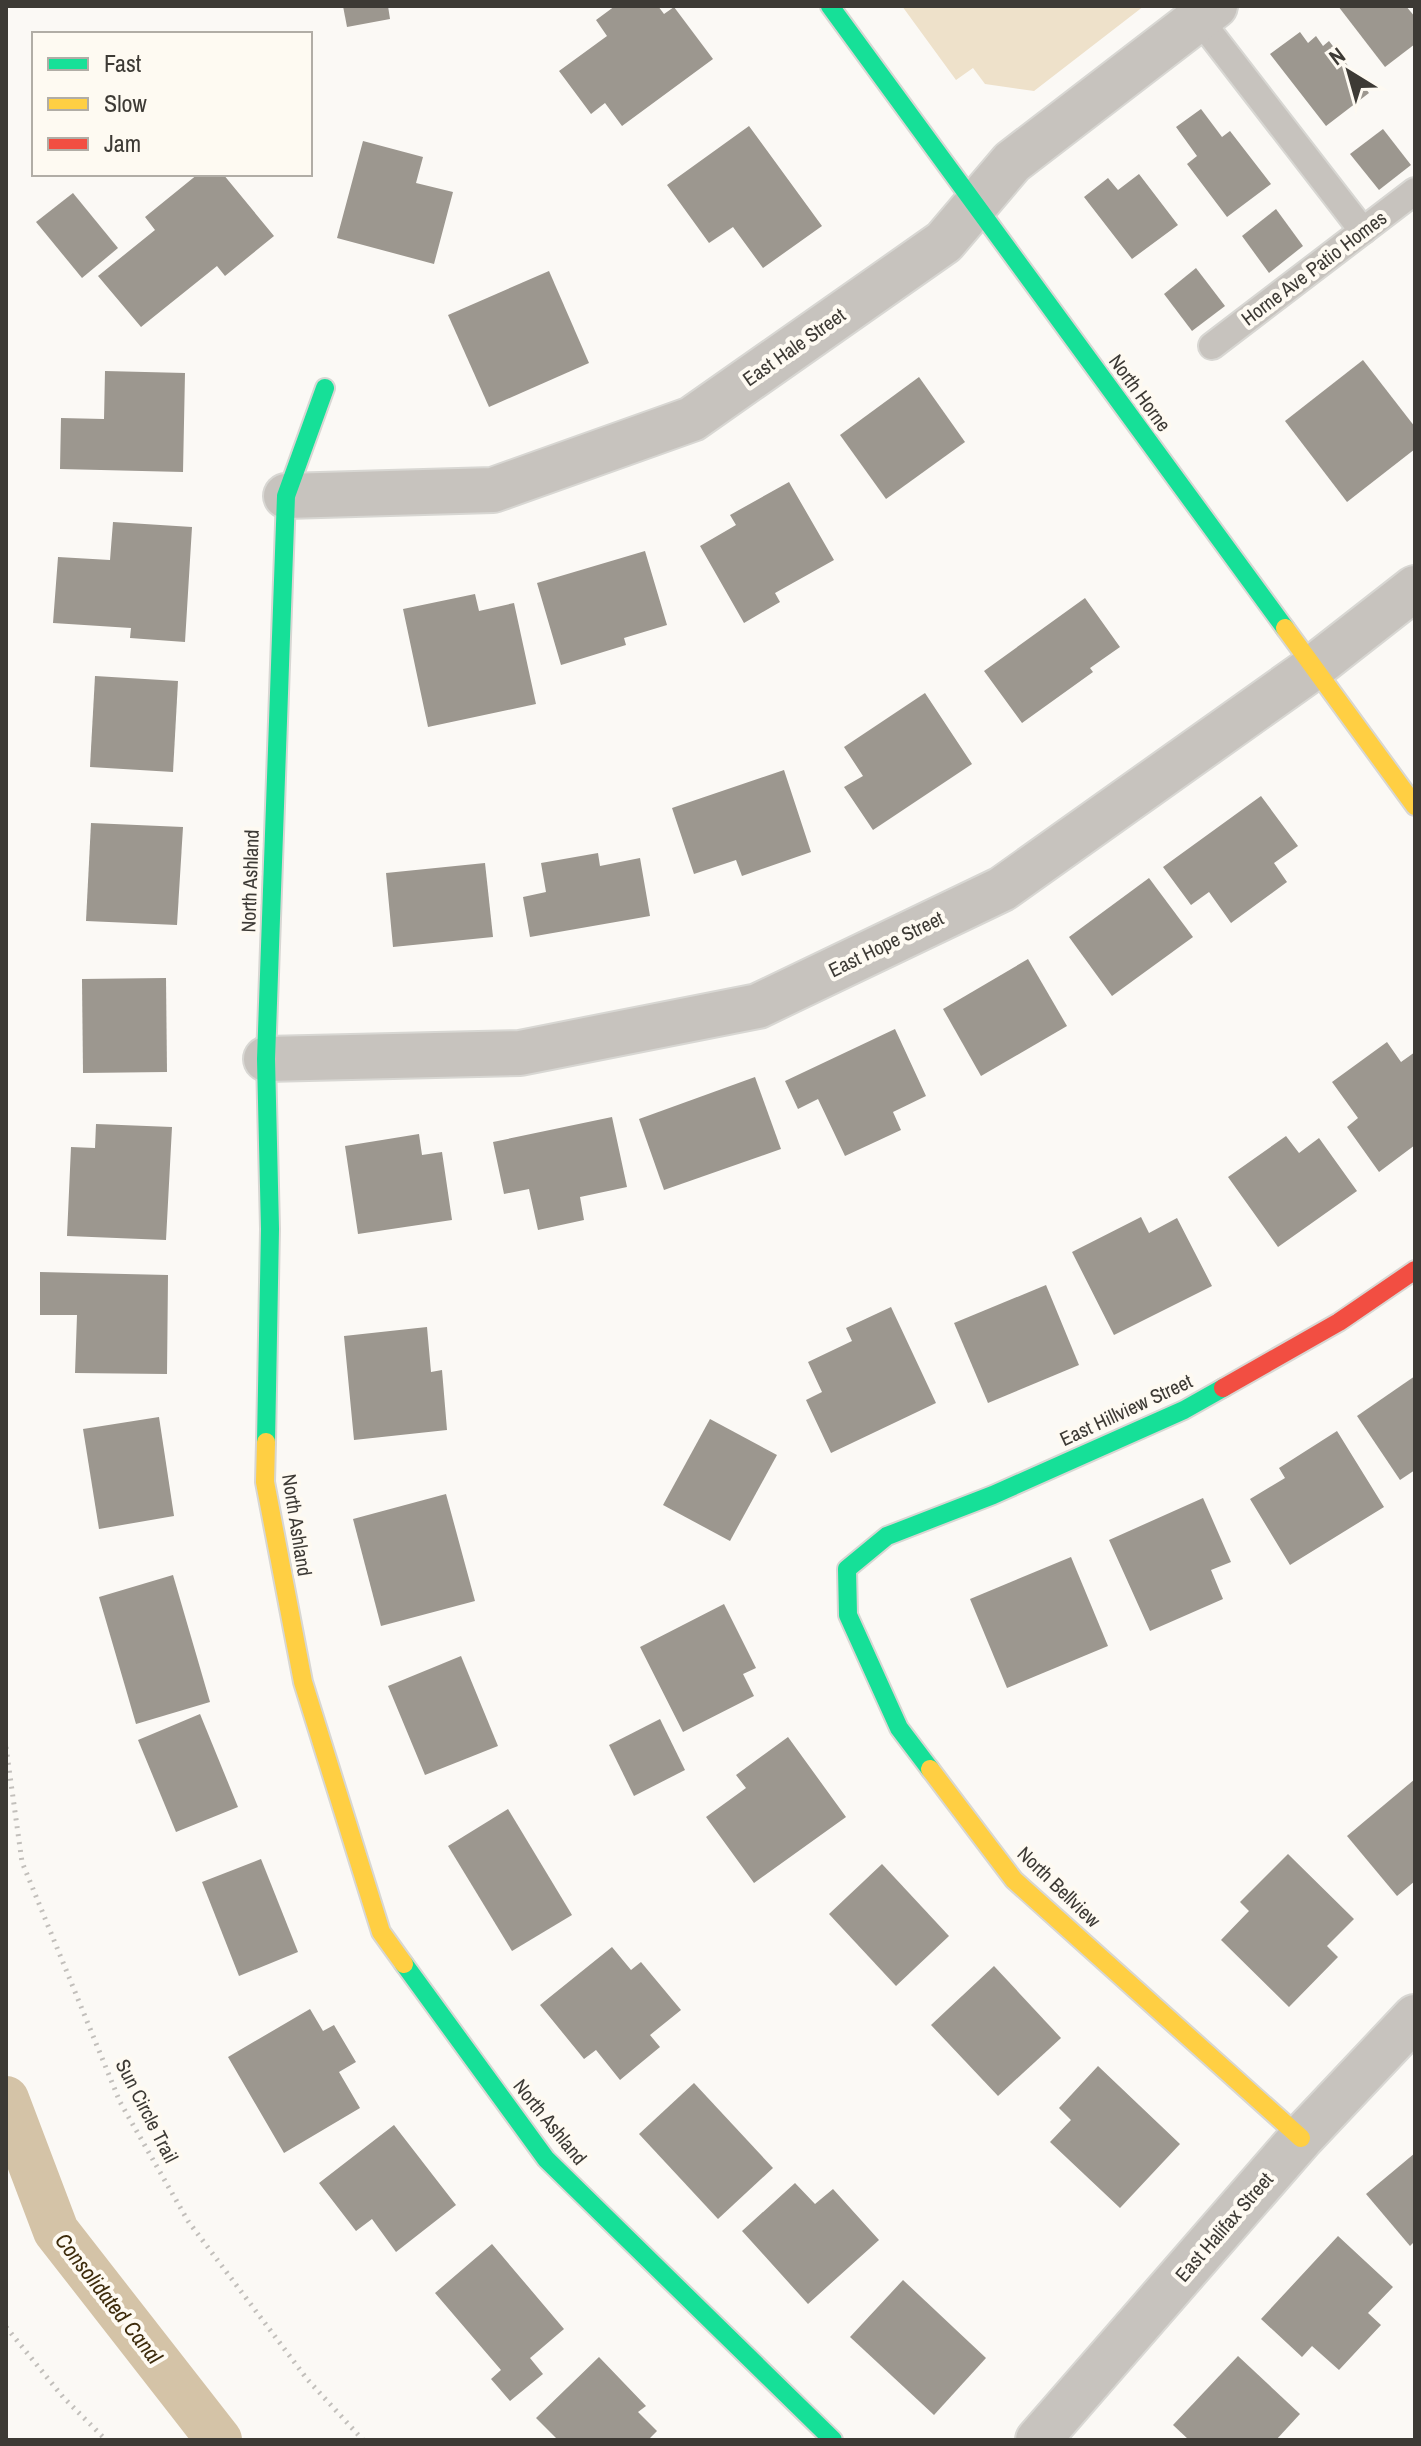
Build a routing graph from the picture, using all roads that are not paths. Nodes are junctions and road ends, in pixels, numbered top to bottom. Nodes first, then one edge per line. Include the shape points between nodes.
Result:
1 (830, 6) edge
2 (1207, 12) edge
3 (1415, 191) edge
4 (975, 206) junction
5 (1363, 231) junction
6 (1212, 346) dead end
7 (325, 388) dead end
8 (286, 496) junction
9 (1415, 588) edge
10 (1314, 667) junction
11 (1415, 806) edge
12 (266, 1059) junction
13 (1415, 1270) edge
14 (847, 1569) joint
15 (1415, 2017) edge
16 (1301, 2138) junction
17 (833, 2440) edge
18 (1038, 2440) edge

1 - 4 street, North Horne
2 - 4 street, East Hale Street via 1012,162
2 - 5 lane
3 - 5 lane, Horne Ave Patio Homes
4 - 8 street, East Hale Street via 944,242 692,419 493,490
4 - 10 street, North Horne
5 - 6 lane, Horne Ave Patio Homes
7 - 8 street, North Ashland
8 - 12 street, North Ashland
9 - 10 street, East Hope Street
10 - 11 street, North Horne
10 - 12 street, East Hope Street via 1002,889 758,1006 520,1053
12 - 17 street, North Ashland via 270,1229 265,1482 303,1682 381,1932 546,2159
13 - 14 street, East Hillview Street via 1339,1322 1184,1410 887,1536
14 - 16 street, North Bellview via 848,1615 899,1728 1014,1880
15 - 16 street, East Halifax Street
16 - 18 street, East Halifax Street

